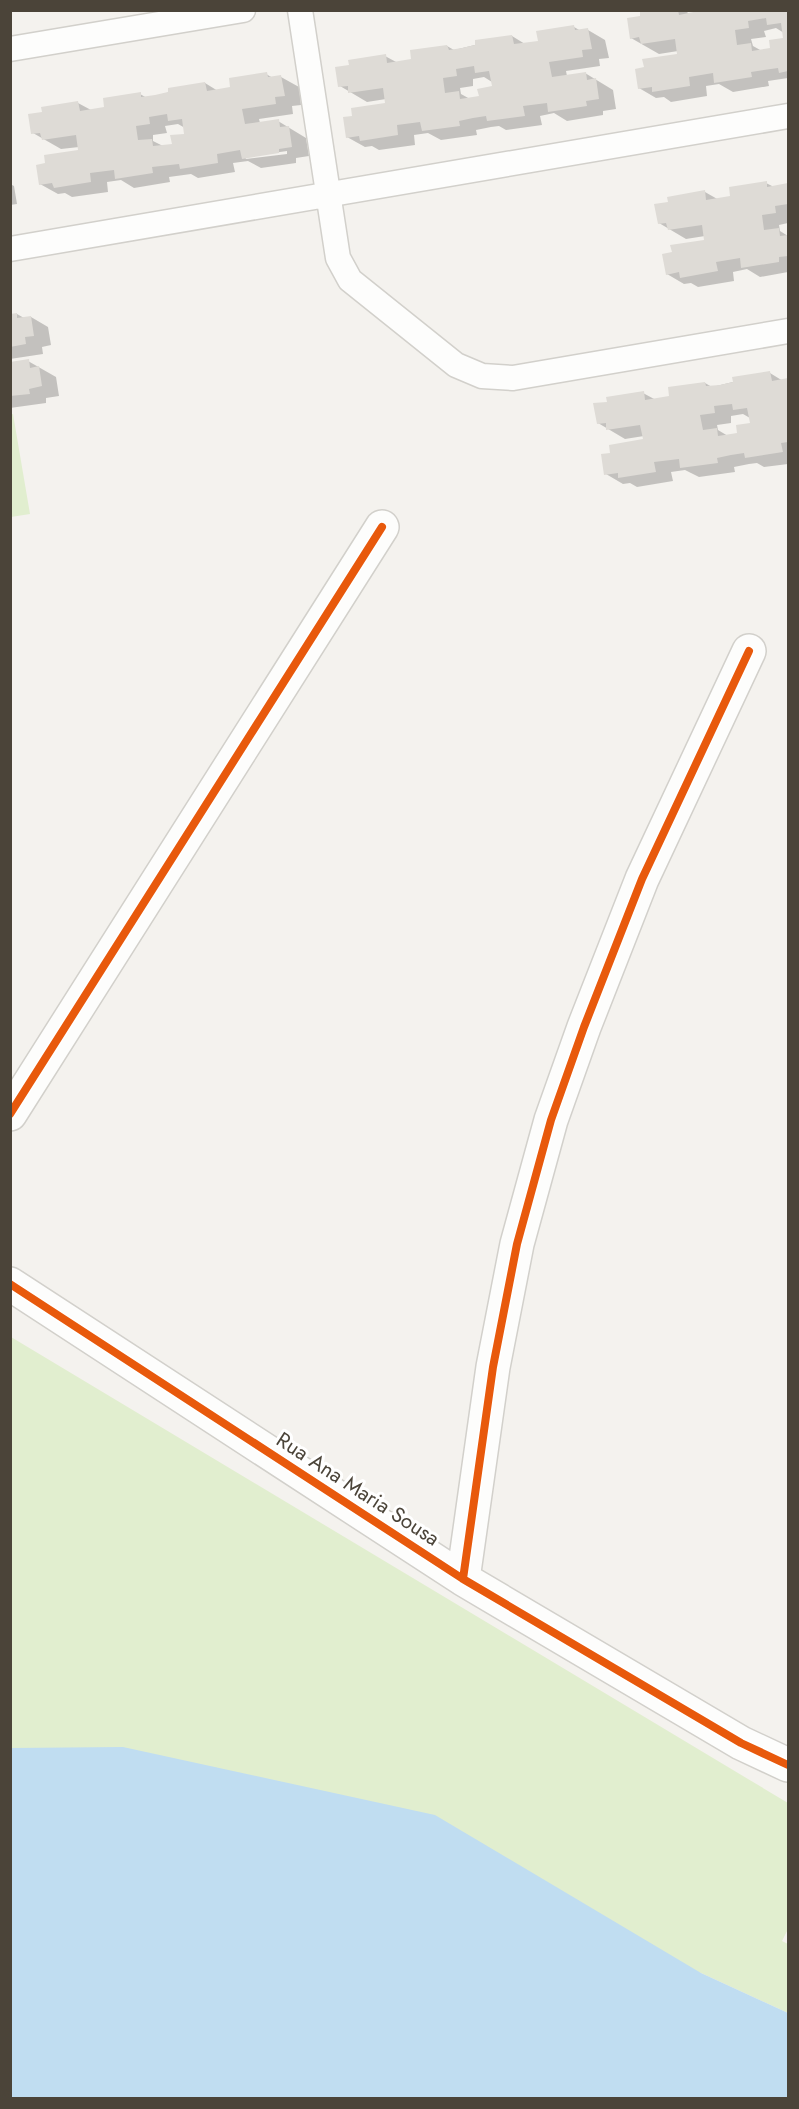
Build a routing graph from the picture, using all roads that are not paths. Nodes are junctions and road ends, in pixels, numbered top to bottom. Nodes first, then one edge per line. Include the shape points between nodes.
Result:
1 (243, 10) edge
2 (300, 10) edge
3 (10, 50) edge
4 (789, 116) edge
5 (328, 194) junction
6 (10, 249) edge
7 (789, 331) edge
8 (382, 527) dead end
9 (749, 651) dead end
10 (10, 1114) edge
11 (10, 1284) edge
12 (463, 1579) junction
13 (789, 1765) edge

1 - 3 lane
2 - 5 lane
4 - 5 lane
5 - 6 lane
5 - 7 lane via 338,258 350,280 456,365 482,376 513,378
8 - 10 street
9 - 12 street via 642,879 551,1120 517,1244 495,1356
11 - 12 street, Rua Ana Maria Sousa
12 - 13 street, Rua Ana Maria Sousa via 741,1743

